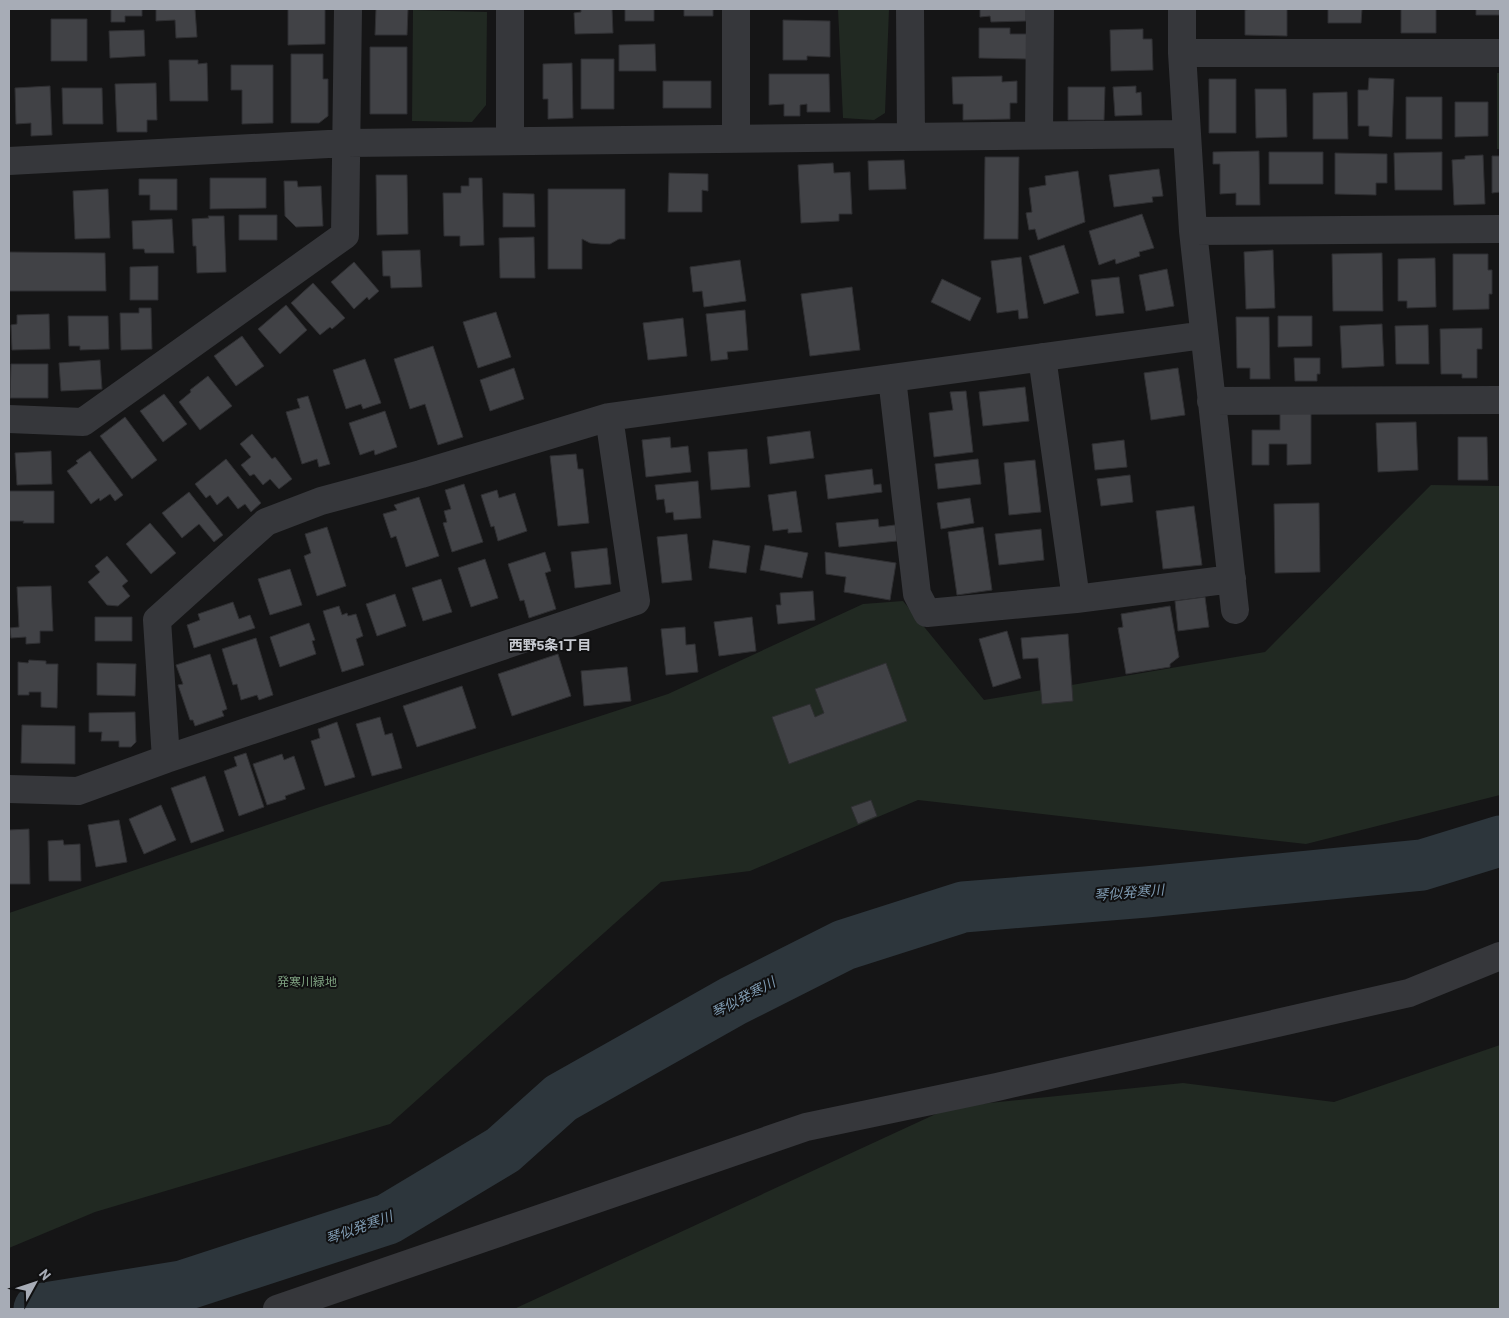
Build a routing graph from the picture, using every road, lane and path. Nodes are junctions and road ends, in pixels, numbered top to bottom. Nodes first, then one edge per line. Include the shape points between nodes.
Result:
1 (348, 9) edge
2 (510, 9) edge
3 (736, 9) edge
4 (910, 9) edge
5 (1040, 9) edge
6 (1182, 9) edge
7 (1182, 53) junction
8 (1500, 53) edge
9 (1187, 134) junction
10 (1039, 135) junction
11 (911, 137) junction
12 (736, 139) junction
13 (510, 142) junction
14 (347, 144) junction
15 (9, 161) edge
16 (1500, 229) edge
17 (1193, 230) junction
18 (1204, 334) junction
19 (1042, 357) junction
20 (892, 378) junction
21 (1500, 400) edge
22 (1211, 401) junction
23 (609, 417) junction
24 (9, 418) edge
25 (1232, 579) junction
26 (1076, 599) junction
27 (1235, 610) dead end
28 (166, 759) junction
29 (9, 789) edge
30 (1500, 956) edge
31 (277, 1309) edge

1 - 14 street
2 - 13 street
3 - 12 street
4 - 11 street
5 - 10 street
6 - 7 street
7 - 8 street
7 - 9 street
9 - 10 street
9 - 17 street
10 - 11 street
11 - 12 street
12 - 13 street
13 - 14 street
14 - 15 street
14 - 24 street via 345,235 83,422
16 - 17 street
17 - 18 street
18 - 19 street
18 - 22 street
19 - 20 street
19 - 26 street
20 - 23 street
20 - 26 street via 917,594 927,613
21 - 22 street
22 - 25 street
23 - 28 street via 322,501 266,522 157,620
23 - 28 street via 636,601
25 - 26 street
25 - 27 street
28 - 29 street via 78,792
30 - 31 street via 1409,993 997,1087 806,1126

